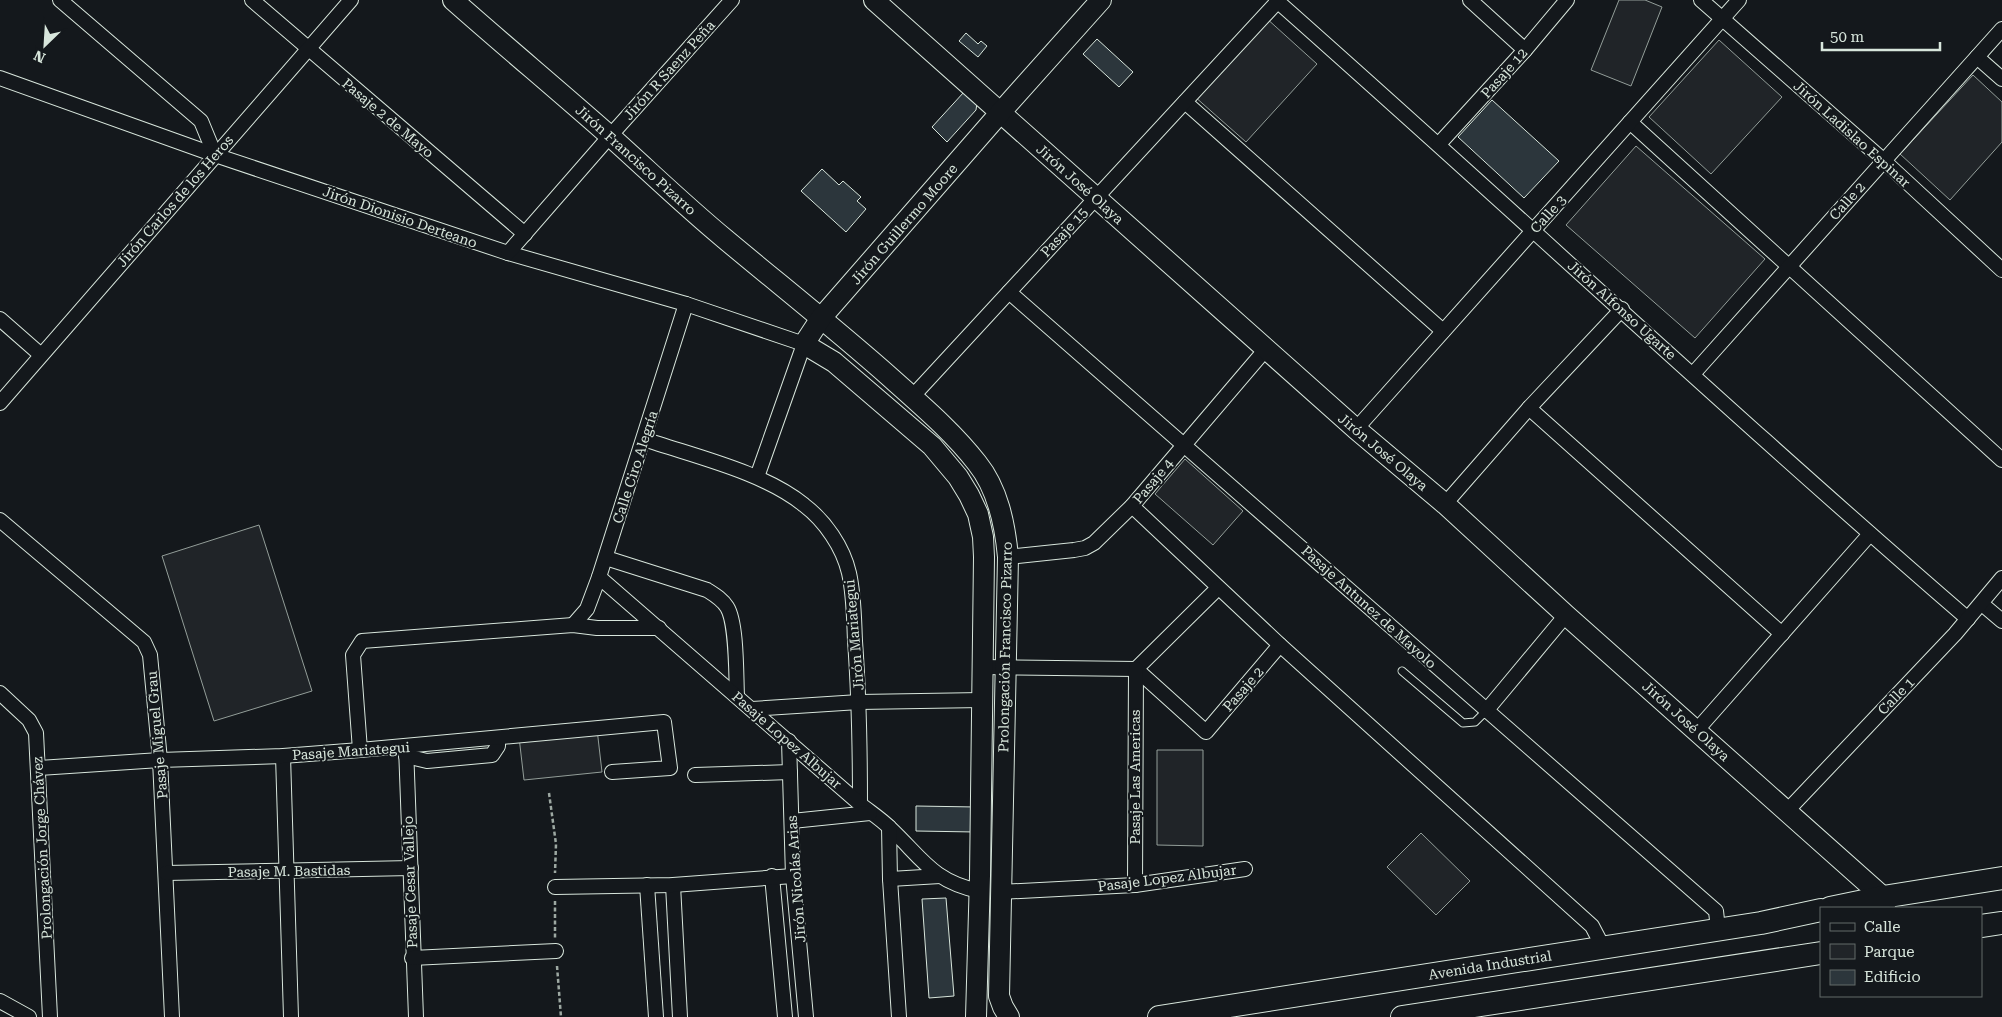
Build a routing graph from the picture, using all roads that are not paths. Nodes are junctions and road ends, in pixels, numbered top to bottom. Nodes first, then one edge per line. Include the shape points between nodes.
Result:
1 (60, 0) edge
2 (252, 0) edge
3 (351, 0) edge
4 (453, 0) edge
5 (732, 0) edge
6 (874, 0) edge
7 (1101, 0) edge
8 (1470, 0) edge
9 (1567, 0) edge
10 (1701, 0) edge
11 (1740, 0) edge
12 (1277, 1) edge
13 (1722, 18) junction
14 (2002, 29) edge
15 (308, 50) junction
16 (1525, 50) junction
17 (1977, 57) junction
18 (0, 78) edge
19 (2002, 80) edge
20 (1185, 102) junction
21 (1000, 112) junction
22 (1630, 122) junction
23 (610, 136) junction
24 (1439, 144) junction
25 (215, 155) junction
26 (1883, 160) junction
27 (1096, 198) junction
28 (1534, 230) junction
29 (525, 234) junction
30 (508, 253) junction
31 (1789, 266) junction
32 (2002, 270) edge
33 (1009, 292) junction
34 (686, 304) junction
35 (1622, 309) junction
36 (821, 318) junction
37 (0, 319) edge
38 (1443, 331) junction
39 (804, 344) junction
40 (1266, 349) junction
41 (41, 355) junction
42 (1693, 374) junction
43 (912, 397) junction
44 (0, 403) edge
45 (1529, 408) junction
46 (1356, 429) junction
47 (644, 439) junction
48 (1184, 444) junction
49 (2002, 460) edge
50 (756, 477) junction
51 (1445, 504) junction
52 (1132, 506) junction
53 (0, 520) edge
54 (1870, 534) junction
55 (1008, 557) junction
56 (606, 558) junction
57 (599, 577) junction
58 (2002, 578) edge
59 (1218, 588) junction
60 (1982, 604) junction
61 (1566, 615) junction
62 (1968, 619) junction
63 (2002, 621) edge
64 (573, 625) junction
65 (659, 628) junction
66 (1782, 634) junction
67 (1280, 646) junction
68 (983, 667) junction
69 (1006, 668) junction
70 (1136, 669) junction
71 (1402, 671) dead end
72 (0, 693) edge
73 (737, 696) junction
74 (982, 700) junction
75 (859, 702) junction
76 (752, 709) junction
77 (1486, 711) junction
78 (1696, 731) junction
79 (789, 741) junction
80 (360, 750) junction
81 (406, 751) junction
82 (283, 756) junction
83 (160, 760) junction
84 (39, 768) junction
85 (612, 772) dead end
86 (790, 772) junction
87 (696, 775) dead end
88 (865, 808) junction
89 (1787, 811) junction
90 (792, 821) junction
91 (889, 827) junction
92 (411, 868) junction
93 (1245, 869) dead end
94 (286, 872) junction
95 (166, 873) junction
96 (772, 876) junction
97 (793, 876) junction
98 (940, 876) junction
99 (2002, 878) edge
100 (890, 879) junction
101 (647, 885) junction
102 (673, 885) junction
103 (1135, 885) junction
104 (555, 886) road end
105 (979, 892) junction
106 (1000, 892) junction
107 (1884, 903) edge
108 (1841, 907) edge
109 (1820, 910) edge
110 (2002, 923) edge
111 (1982, 926) edge
112 (1718, 929) junction
113 (1603, 947) junction
114 (556, 950) road end
115 (1820, 953) edge
116 (412, 958) junction
117 (0, 1001) edge
118 (29, 1017) edge
119 (50, 1017) edge
120 (172, 1017) edge
121 (290, 1017) edge
122 (416, 1017) edge
123 (656, 1017) edge
124 (680, 1017) edge
125 (785, 1017) edge
126 (806, 1017) edge
127 (899, 1017) edge
128 (976, 1017) edge
129 (1009, 1017) edge
130 (1159, 1017) edge
131 (1402, 1017) edge

1 - 25 street via 201,121
2 - 15 street, Pasaje 2 de Mayo
3 - 15 street, Jirón Carlos de los Heros
4 - 23 main road, Jirón Francisco Pizarro
5 - 23 street, Jirón R Saenz Peña
6 - 21 main road, Jirón José Olaya
7 - 21 main road, Jirón Guillermo Moore
8 - 16 street
9 - 16 street, Pasaje 12
10 - 13 street, Jirón Ladislao Espinar
11 - 13 street, Calle 3
12 - 20 street, Pasaje 15
12 - 24 street, Jirón Alfonso Ugarte
13 - 22 street, Calle 3
13 - 26 street, Jirón Ladislao Espinar
14 - 17 street, Calle 2
15 - 25 street, Jirón Carlos de los Heros
15 - 29 street, Pasaje 2 de Mayo
16 - 24 street, Pasaje 12
17 - 19 street
17 - 26 street, Calle 2
18 - 25 street, Jirón Dionisio Derteano
20 - 27 street, Pasaje 15
20 - 38 street
21 - 27 main road, Jirón José Olaya
21 - 36 main road, Jirón Guillermo Moore
22 - 28 street, Calle 3
22 - 31 street
23 - 29 street, Jirón R Saenz Peña
23 - 36 main road, Jirón Francisco Pizarro via 722,237
24 - 28 street, Jirón Alfonso Ugarte
25 - 30 street, Jirón Dionisio Derteano
25 - 41 street, Jirón Carlos de los Heros
26 - 31 street, Calle 2
26 - 32 street, Jirón Ladislao Espinar
27 - 33 street, Pasaje 15
27 - 40 main road, Jirón José Olaya
28 - 35 street, Jirón Alfonso Ugarte
28 - 38 street, Calle 3
29 - 30 street, Jirón R Saenz Peña
30 - 34 street, Jirón Dionisio Derteano
31 - 42 street, Calle 2
31 - 49 street
33 - 43 street, Pasaje 15
33 - 48 street, Pasaje Antunez de Mayolo
34 - 39 street, Jirón Dionisio Derteano
34 - 47 street, Calle Ciro Alegría
35 - 42 street, Jirón Alfonso Ugarte
35 - 45 street
36 - 39 main road, Jirón Guillermo Moore
36 - 43 main road, Prolongación Francisco Pizarro
37 - 41 street
38 - 46 street, Calle 3
39 - 50 street, Jirón Guillermo Moore
39 - 68 main road, Prolongación Francisco Pizarro via 834,362 932,446 969,495 978,514 983,537
40 - 46 main road, Jirón José Olaya
40 - 48 street, Pasaje 4
41 - 44 street, Jirón Carlos de los Heros
42 - 54 street, Jirón Alfonso Ugarte
43 - 55 main road, Prolongación Francisco Pizarro via 948,429 978,464 1002,513
45 - 51 street
45 - 66 street
46 - 51 main road, Jirón José Olaya
47 - 50 street, Jirón Mariategui
47 - 56 street, Calle Ciro Alegría
48 - 52 street, Pasaje 4
48 - 77 street, Pasaje Antunez de Mayolo
50 - 75 street, Jirón Mariategui via 805,505 839,545 852,591
51 - 61 main road, Jirón José Olaya
52 - 55 street, Pasaje 4 via 1085,548
52 - 59 street
53 - 83 street, Pasaje Miguel Grau via 144,642 150,655
54 - 62 street, Jirón Alfonso Ugarte
54 - 66 street
55 - 69 main road, Prolongación Francisco Pizarro
56 - 57 street, Calle Ciro Alegría
56 - 73 street via 707,590 720,598 729,609 733,622
57 - 64 street, Calle Ciro Alegría via 587,609
57 - 65 street, Pasaje Lopez Albujar
58 - 60 street, Calle 1
59 - 67 street
59 - 70 street
60 - 62 street, Calle 1
60 - 63 street
61 - 77 street
61 - 78 main road, Jirón José Olaya
62 - 89 street, Calle 1
64 - 65 street
64 - 80 street via 362,641 353,655
65 - 73 street, Pasaje Lopez Albujar
66 - 78 street
67 - 70 street, Pasaje 2 via 1206,732
67 - 113 street via 1592,926
68 - 69 street
68 - 74 main road, Prolongación Francisco Pizarro
69 - 70 street
69 - 106 main road, Prolongación Francisco Pizarro
70 - 103 street, Pasaje Las Americas
71 - 77 lane via 1463,723 1475,722
72 - 84 street, Prolongación Jorge Chávez via 29,720 36,733
73 - 76 street, Pasaje Lopez Albujar
74 - 75 street
74 - 105 main road, Prolongación Francisco Pizarro
75 - 76 street
75 - 88 street, Jirón Mariategui
76 - 79 street, Pasaje Lopez Albujar
77 - 112 street, Pasaje Antunez de Mayolo via 1716,911
78 - 89 main road, Jirón José Olaya
79 - 86 street, Jirón Nicolás Arias
79 - 88 street, Pasaje Lopez Albujar
80 - 81 street, Pasaje Mariategui
80 - 82 street, Pasaje Mariategui
81 - 85 street, Pasaje Mariategui via 498,738 664,722 670,768
81 - 92 street, Pasaje Cesar Vallejo
82 - 83 street, Pasaje Mariategui
82 - 94 street
83 - 84 street, Pasaje Mariategui
83 - 95 street, Pasaje Miguel Grau
84 - 119 street, Prolongación Jorge Chávez
86 - 87 street
86 - 90 street, Jirón Nicolás Arias
88 - 90 street
88 - 91 street, Pasaje Lopez Albujar
89 - 107 main road, Jirón José Olaya
90 - 97 street, Jirón Nicolás Arias
91 - 98 street, Pasaje Lopez Albujar via 923,864
91 - 100 street
92 - 94 street, Pasaje M. Bastidas
92 - 116 street, Pasaje Cesar Vallejo
93 - 103 street, Pasaje Lopez Albujar
94 - 95 street, Pasaje M. Bastidas
94 - 121 street
95 - 120 street, Pasaje Miguel Grau
96 - 97 street
96 - 102 street
96 - 125 street, Jirón Nicolás Arias
97 - 126 street, Jirón Nicolás Arias
98 - 100 street
98 - 105 street, Pasaje Lopez Albujar via 962,888
99 - 107 main road
100 - 127 street
101 - 102 street
101 - 104 street
101 - 123 street
102 - 124 street
103 - 106 street, Pasaje Lopez Albujar
105 - 128 main road, Prolongación Francisco Pizarro
106 - 129 main road, Prolongación Francisco Pizarro via 999,996
107 - 108 main road
109 - 112 main road, Avenida Industrial
110 - 111 main road
112 - 113 main road, Avenida Industrial
113 - 130 main road, Avenida Industrial
114 - 116 street
115 - 131 main road
116 - 122 street, Pasaje Cesar Vallejo
117 - 118 street

